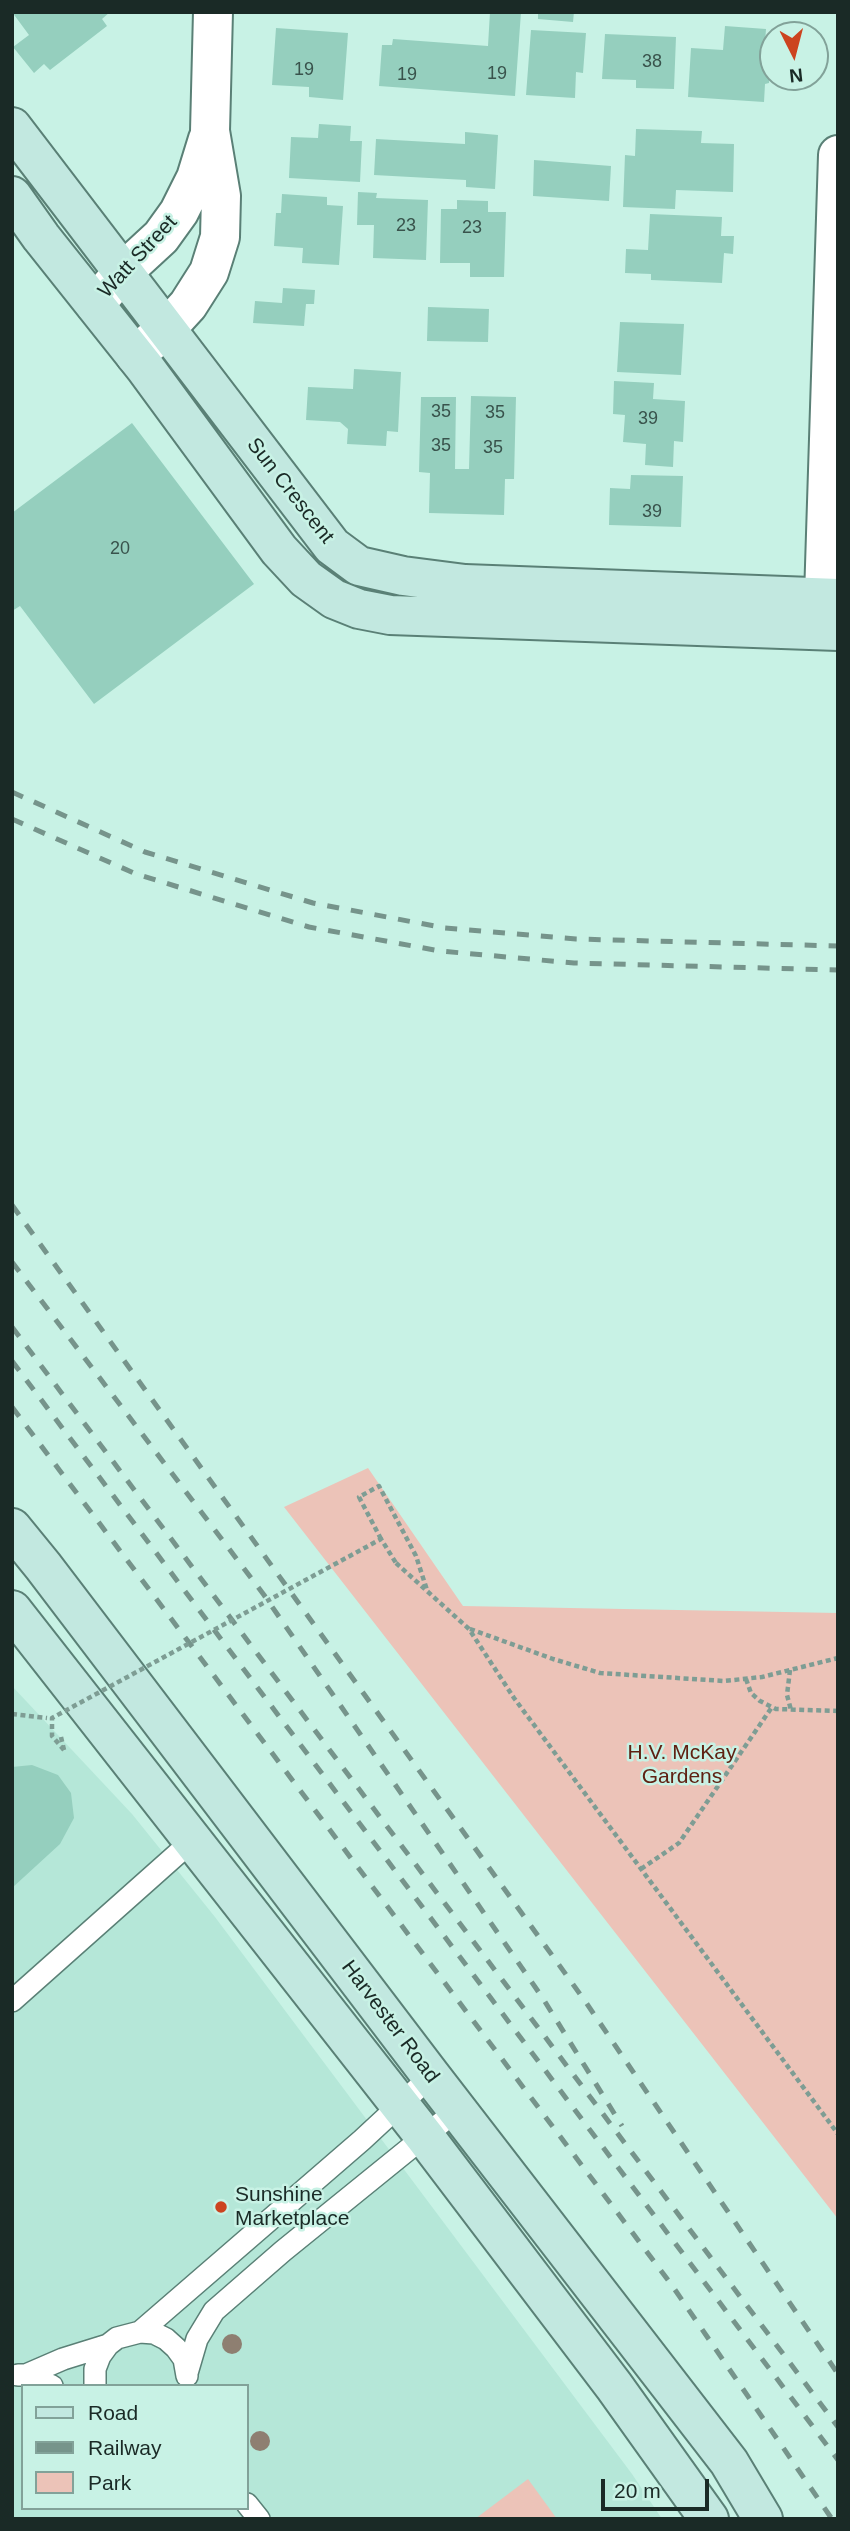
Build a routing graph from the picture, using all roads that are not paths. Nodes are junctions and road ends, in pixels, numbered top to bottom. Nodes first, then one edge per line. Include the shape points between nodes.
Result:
1 (214, 12) edge
2 (12, 127) edge
3 (210, 131) junction
4 (838, 155) edge
5 (12, 195) edge
6 (77, 212) junction
7 (41, 237) junction
8 (119, 267) junction
9 (89, 297) junction
10 (166, 329) junction
11 (135, 355) junction
12 (345, 557) junction
13 (299, 573) junction
14 (831, 614) edge
15 (12, 1528) edge
16 (44, 1566) junction
17 (12, 1589) edge
18 (12, 1610) edge
19 (193, 1840) junction
20 (12, 2001) edge
21 (431, 2076) junction
22 (400, 2105) junction
23 (457, 2110) junction
24 (425, 2137) junction
25 (140, 2332) junction
26 (108, 2345) junction
27 (19, 2375) edge
28 (187, 2382) edge
29 (46, 2384) edge
30 (95, 2384) edge
31 (248, 2505) edge
32 (259, 2519) edge
33 (709, 2519) edge
34 (763, 2519) edge

1 - 3 street, Watt Street
2 - 6 street, Sun Crescent
3 - 8 street, Watt Street via 196,178 179,212 161,237
3 - 10 street, Watt Street via 221,197 219,237 209,272
4 - 14 street
5 - 7 street, Sun Crescent
6 - 7 street
6 - 8 street, Sun Crescent
7 - 9 street, Sun Crescent
8 - 9 street, Watt Street
8 - 10 street, Sun Crescent
9 - 11 street, Sun Crescent
10 - 11 street, Watt Street
10 - 12 street, Sun Crescent via 324,536
11 - 13 street, Sun Crescent
12 - 13 lane
12 - 14 street, Sun Crescent via 386,573 465,584
13 - 14 street, Sun Crescent via 334,599 390,615
15 - 16 street, Harvester Road
16 - 17 street
16 - 21 street, Harvester Road
18 - 19 street, Harvester Road
19 - 20 lane
19 - 22 street, Harvester Road
21 - 22 lane
21 - 23 street, Harvester Road
22 - 24 street, Harvester Road
22 - 25 lane
23 - 24 lane
23 - 34 street, Harvester Road via 729,2462
24 - 28 lane via 215,2311 197,2339
24 - 33 street, Harvester Road
25 - 26 lane
25 - 28 lane via 166,2339 184,2359
26 - 27 lane
26 - 30 lane via 95,2369
27 - 29 lane
31 - 32 lane

